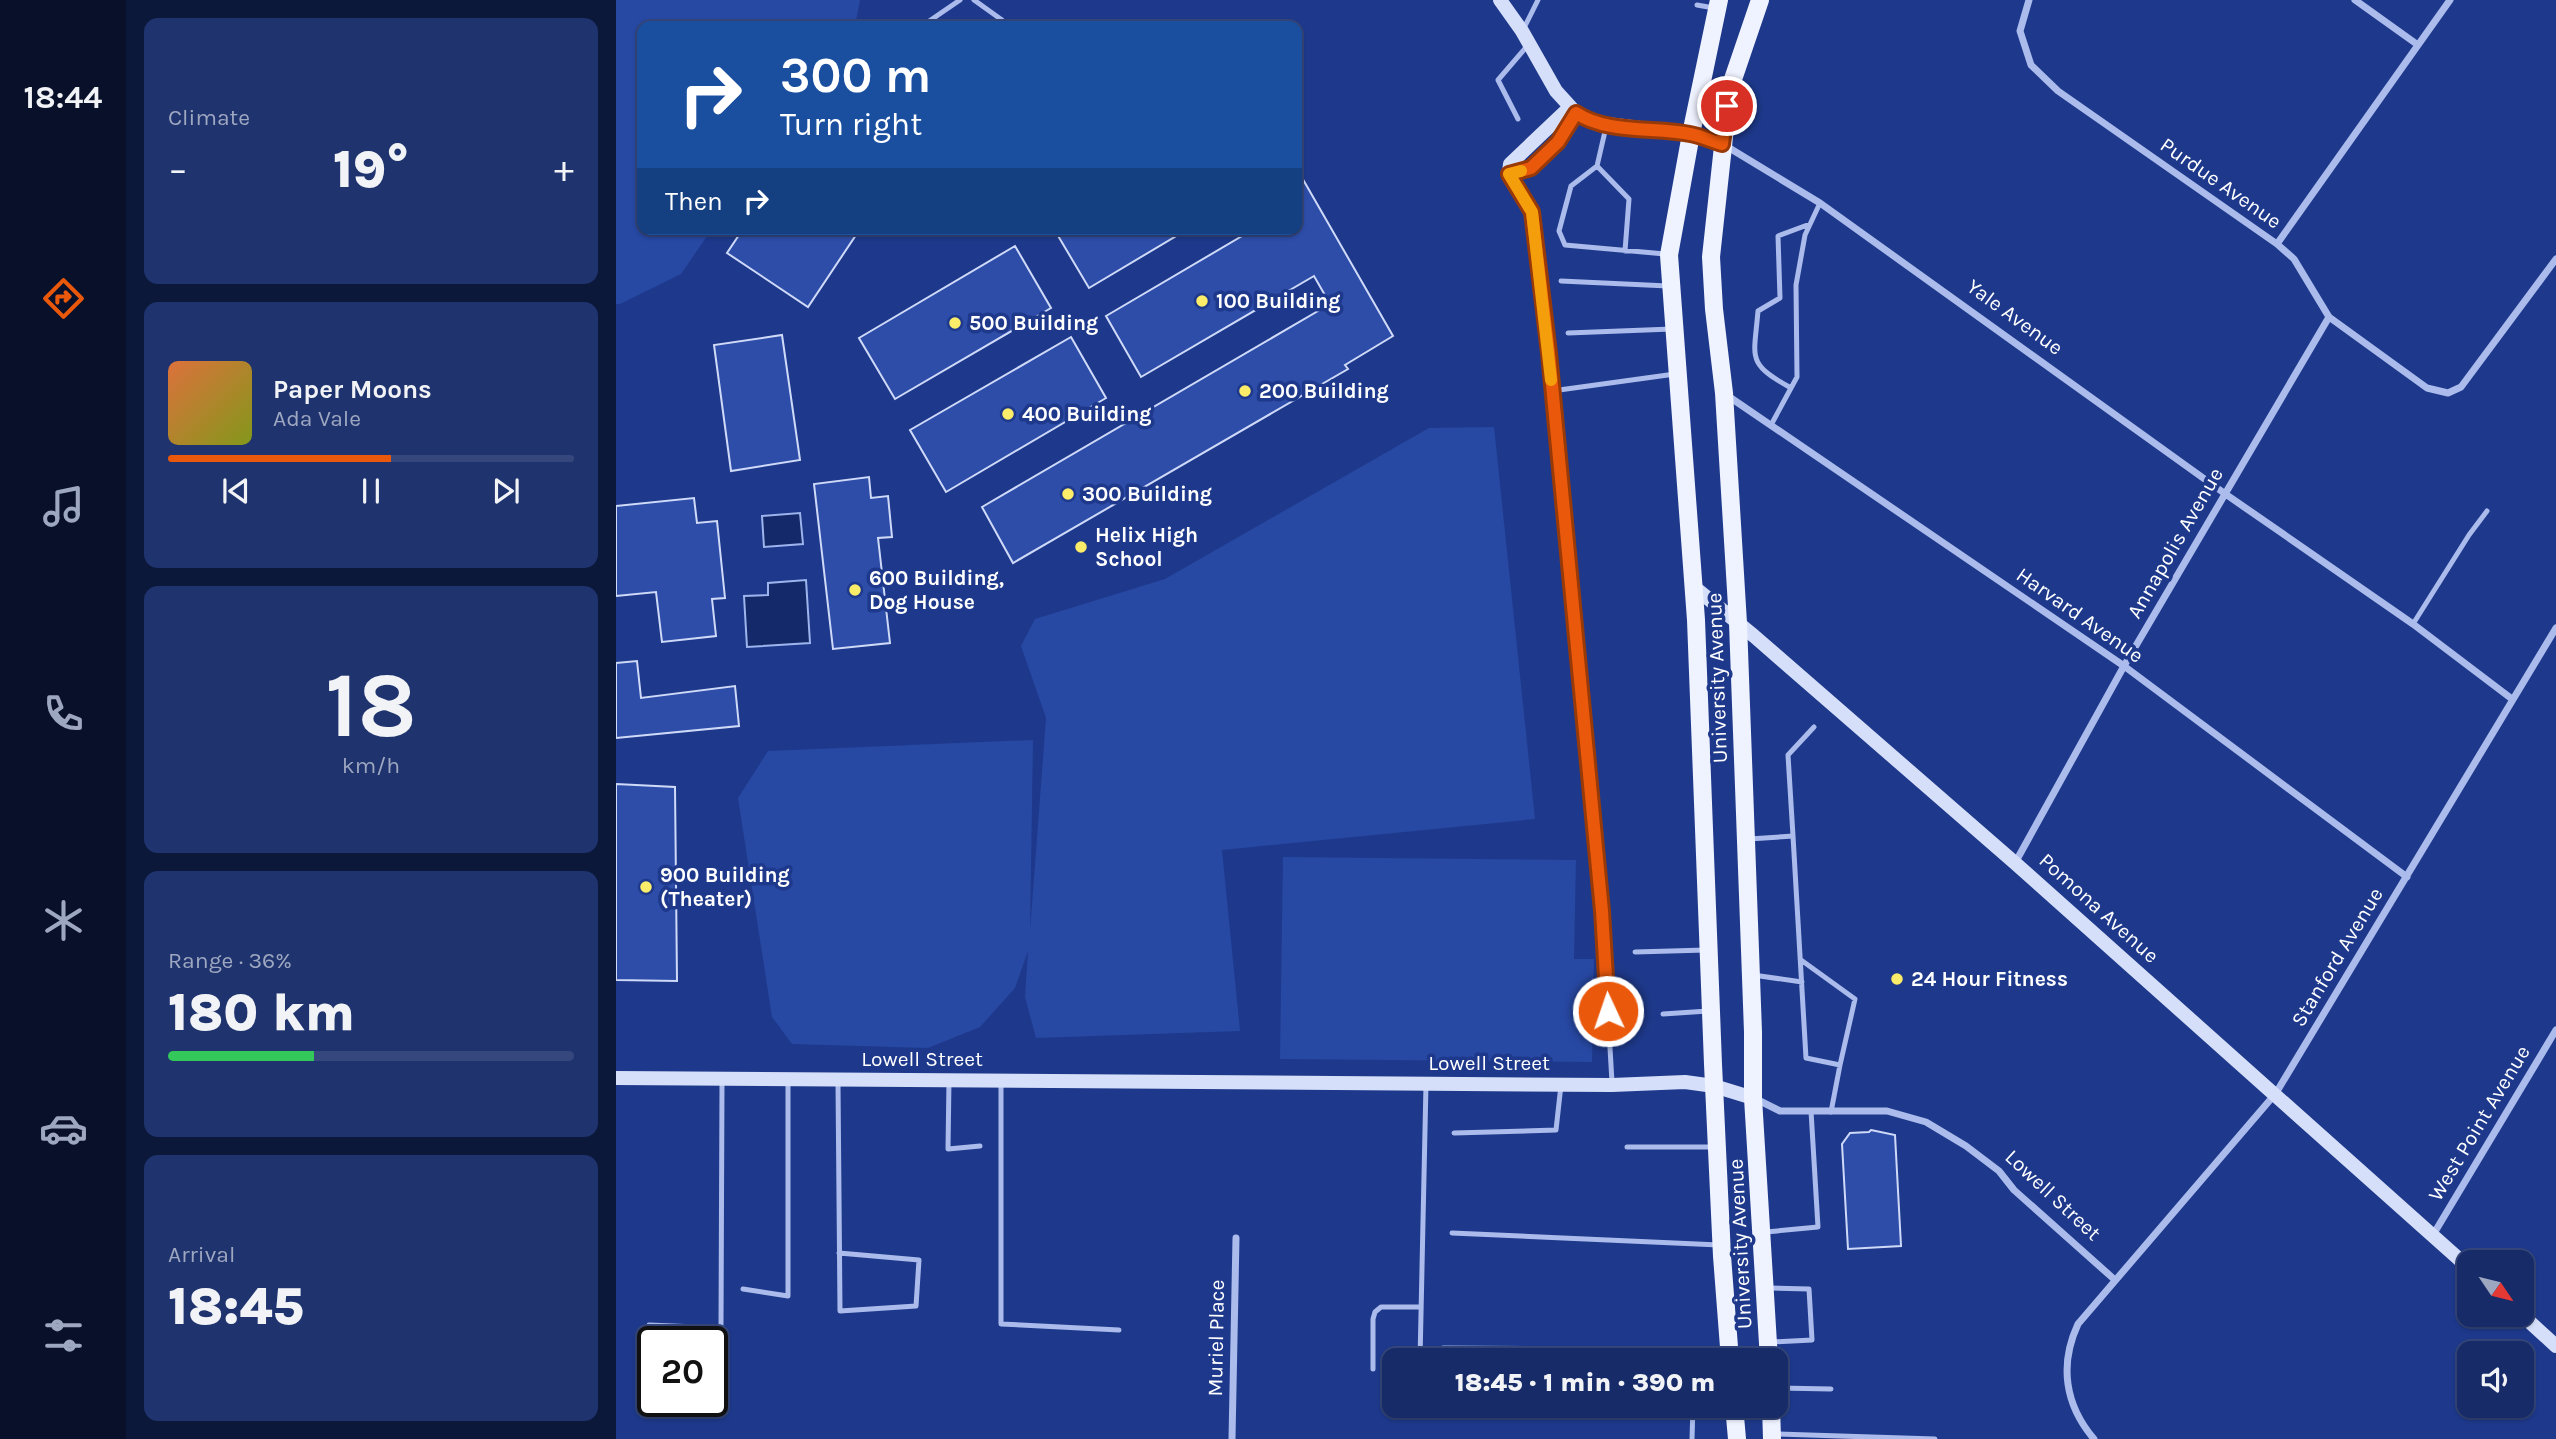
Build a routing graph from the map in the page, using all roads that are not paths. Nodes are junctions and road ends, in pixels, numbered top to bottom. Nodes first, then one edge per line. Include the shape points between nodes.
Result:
1 (960, 0) edge
2 (974, 0) edge
3 (1500, 0) edge
4 (1538, 0) edge
5 (1760, 0) edge
6 (2029, 0) edge
7 (2355, 0) edge
8 (2450, 0) edge
9 (1718, 4) edge
10 (1697, 5) dead end
11 (1002, 20) dead end
12 (929, 21) edge
13 (1526, 37) junction
14 (2418, 45) junction
15 (1573, 110) junction
16 (1518, 119) dead end
17 (1607, 124) junction
18 (1691, 134) junction
19 (1722, 144) junction
20 (1597, 166) junction
21 (1509, 174) joint
22 (1820, 203) junction
23 (1810, 224) junction
24 (2277, 244) junction
25 (1625, 251) junction
26 (1669, 255) junction
27 (2556, 259) edge
28 (1561, 281) dead end
29 (1671, 286) junction
30 (2329, 317) junction
31 (1675, 329) junction
32 (1568, 333) dead end
33 (1678, 374) junction
34 (1791, 388) junction
35 (1552, 391) junction
36 (1724, 393) junction
37 (1771, 425) junction
38 (2224, 493) junction
39 (2487, 511) dead end
40 (1694, 587) junction
41 (1738, 623) junction
42 (2413, 624) junction
43 (2556, 628) edge
44 (2124, 666) junction
45 (2512, 699) junction
46 (1814, 727) dead end
47 (1793, 836) junction
48 (1746, 839) junction
49 (2015, 863) junction
50 (2407, 877) junction
51 (1709, 950) junction
52 (1635, 951) dead end
53 (1801, 960) junction
54 (1751, 975) junction
55 (1802, 982) junction
56 (1711, 1011) junction
57 (1663, 1014) dead end
58 (2556, 1030) edge
59 (1840, 1065) junction
60 (616, 1078) edge
61 (722, 1078) junction
62 (788, 1079) junction
63 (838, 1079) junction
64 (949, 1080) junction
65 (1001, 1081) junction
66 (1426, 1084) junction
67 (1561, 1085) junction
68 (1612, 1086) junction
69 (1714, 1086) junction
70 (2276, 1093) junction
71 (1753, 1098) junction
72 (1811, 1111) junction
73 (1832, 1112) junction
74 (1454, 1133) dead end
75 (980, 1146) dead end
76 (1627, 1147) dead end
77 (1717, 1147) junction
78 (1452, 1233) dead end
79 (1763, 1233) junction
80 (2433, 1235) junction
81 (1236, 1238) dead end
82 (1722, 1245) junction
83 (839, 1253) junction
84 (2457, 1257) edge
85 (2115, 1280) junction
86 (1766, 1288) junction
87 (743, 1289) dead end
88 (1421, 1307) junction
89 (649, 1325) dead end
90 (2534, 1326) edge
91 (1119, 1330) dead end
92 (2556, 1346) edge
93 (1420, 1348) edge
94 (1729, 1348) edge
95 (1769, 1348) edge
96 (1781, 1348) edge
97 (1373, 1369) dead end
98 (1788, 1388) edge
99 (1831, 1389) dead end
100 (1693, 1418) edge
101 (1735, 1418) edge
102 (1771, 1418) edge
103 (1772, 1436) edge
104 (1232, 1439) edge
105 (1692, 1439) edge
106 (1737, 1439) edge
107 (1935, 1439) edge
108 (2094, 1439) edge

1 - 12 lane
2 - 11 lane
3 - 13 street
4 - 13 lane
5 - 19 main road, University Avenue via 1729,91
6 - 24 street, Purdue Avenue via 2020,31 2031,65 2058,91
7 - 14 street
8 - 14 street
9 - 10 lane
9 - 18 main road, University Avenue
13 - 15 street via 1556,91
13 - 16 lane via 1498,80
14 - 24 street
15 - 17 street, Yale Avenue via 1585,119
15 - 21 street via 1510,164
17 - 18 street, Yale Avenue
17 - 20 lane
18 - 19 street, Yale Avenue
18 - 26 main road, University Avenue
19 - 22 street, Yale Avenue
19 - 36 main road, University Avenue via 1711,257
20 - 25 lane via 1629,199
20 - 25 lane via 1571,186 1559,231 1565,245
21 - 35 lane via 1532,212
22 - 23 lane
22 - 38 street, Yale Avenue
23 - 34 lane via 1796,285 1797,377
23 - 34 lane via 1778,236 1780,298 1758,311 1755,357 1765,374
24 - 30 street, Purdue Avenue via 2294,259
25 - 26 lane
26 - 29 main road, University Avenue
27 - 30 street, Purdue Avenue via 2461,387 2448,393 2427,387
28 - 29 lane
29 - 31 main road, University Avenue
30 - 38 street, Annapolis Avenue
31 - 32 lane
31 - 33 main road, University Avenue
33 - 35 lane
33 - 40 main road, University Avenue
34 - 37 lane
35 - 68 lane via 1602,911
36 - 37 street, Harvard Avenue
36 - 41 main road, University Avenue
37 - 44 street, Harvard Avenue
38 - 42 street, Yale Avenue
38 - 44 street, Annapolis Avenue
39 - 42 lane
40 - 41 street, Pomona Avenue
40 - 51 main road, University Avenue
41 - 48 main road, University Avenue
41 - 49 street, Pomona Avenue
42 - 45 street, Yale Avenue
43 - 45 street, Stanford Avenue
44 - 49 street, Annapolis Avenue
44 - 50 street, Harvard Avenue
45 - 50 street, Stanford Avenue
46 - 47 lane via 1788,755
47 - 48 lane
47 - 53 lane
48 - 54 main road, University Avenue
49 - 70 street, Pomona Avenue
50 - 70 street, Stanford Avenue
51 - 52 lane
51 - 56 main road, University Avenue
53 - 55 lane
53 - 59 lane via 1855,999
54 - 55 lane
54 - 71 main road, University Avenue
55 - 59 lane via 1806,1058
56 - 57 lane
56 - 69 main road, University Avenue
58 - 80 street, West Point Avenue
59 - 73 lane
60 - 61 street, Lowell Street
61 - 62 street, Lowell Street
61 - 89 lane via 722,1328
62 - 63 street, Lowell Street
62 - 87 lane via 788,1296
63 - 64 street, Lowell Street
63 - 83 lane
64 - 65 street, Lowell Street
64 - 75 lane via 948,1149
65 - 66 street, Lowell Street
65 - 91 lane via 1001,1324
66 - 67 street, Lowell Street
66 - 88 lane
67 - 68 street, Lowell Street
67 - 74 lane via 1556,1130
68 - 69 street, Lowell Street via 1685,1082
69 - 71 street, Lowell Street
69 - 77 main road, University Avenue
70 - 80 street, Pomona Avenue
70 - 85 street, Stanford Avenue
71 - 72 street, Lowell Street via 1780,1111
71 - 79 main road, University Avenue
72 - 73 street, Lowell Street
72 - 79 lane via 1818,1227
73 - 85 street, Lowell Street via 1887,1111 1926,1122 1945,1133 1999,1171 2014,1190
76 - 77 lane
77 - 82 main road, University Avenue
78 - 82 lane
79 - 86 main road, University Avenue
80 - 84 street, Pomona Avenue
81 - 104 street, Muriel Place
82 - 94 main road, University Avenue
83 - 83 lane via 840,1311 916,1306 919,1260
85 - 108 street via 2078,1324 2067,1357 2071,1402
86 - 95 main road, University Avenue
86 - 96 lane via 1809,1289 1812,1340
88 - 93 lane
88 - 97 lane via 1381,1307 1376,1312
90 - 92 street
98 - 99 lane
100 - 105 lane
101 - 106 main road
102 - 103 main road
103 - 107 lane

